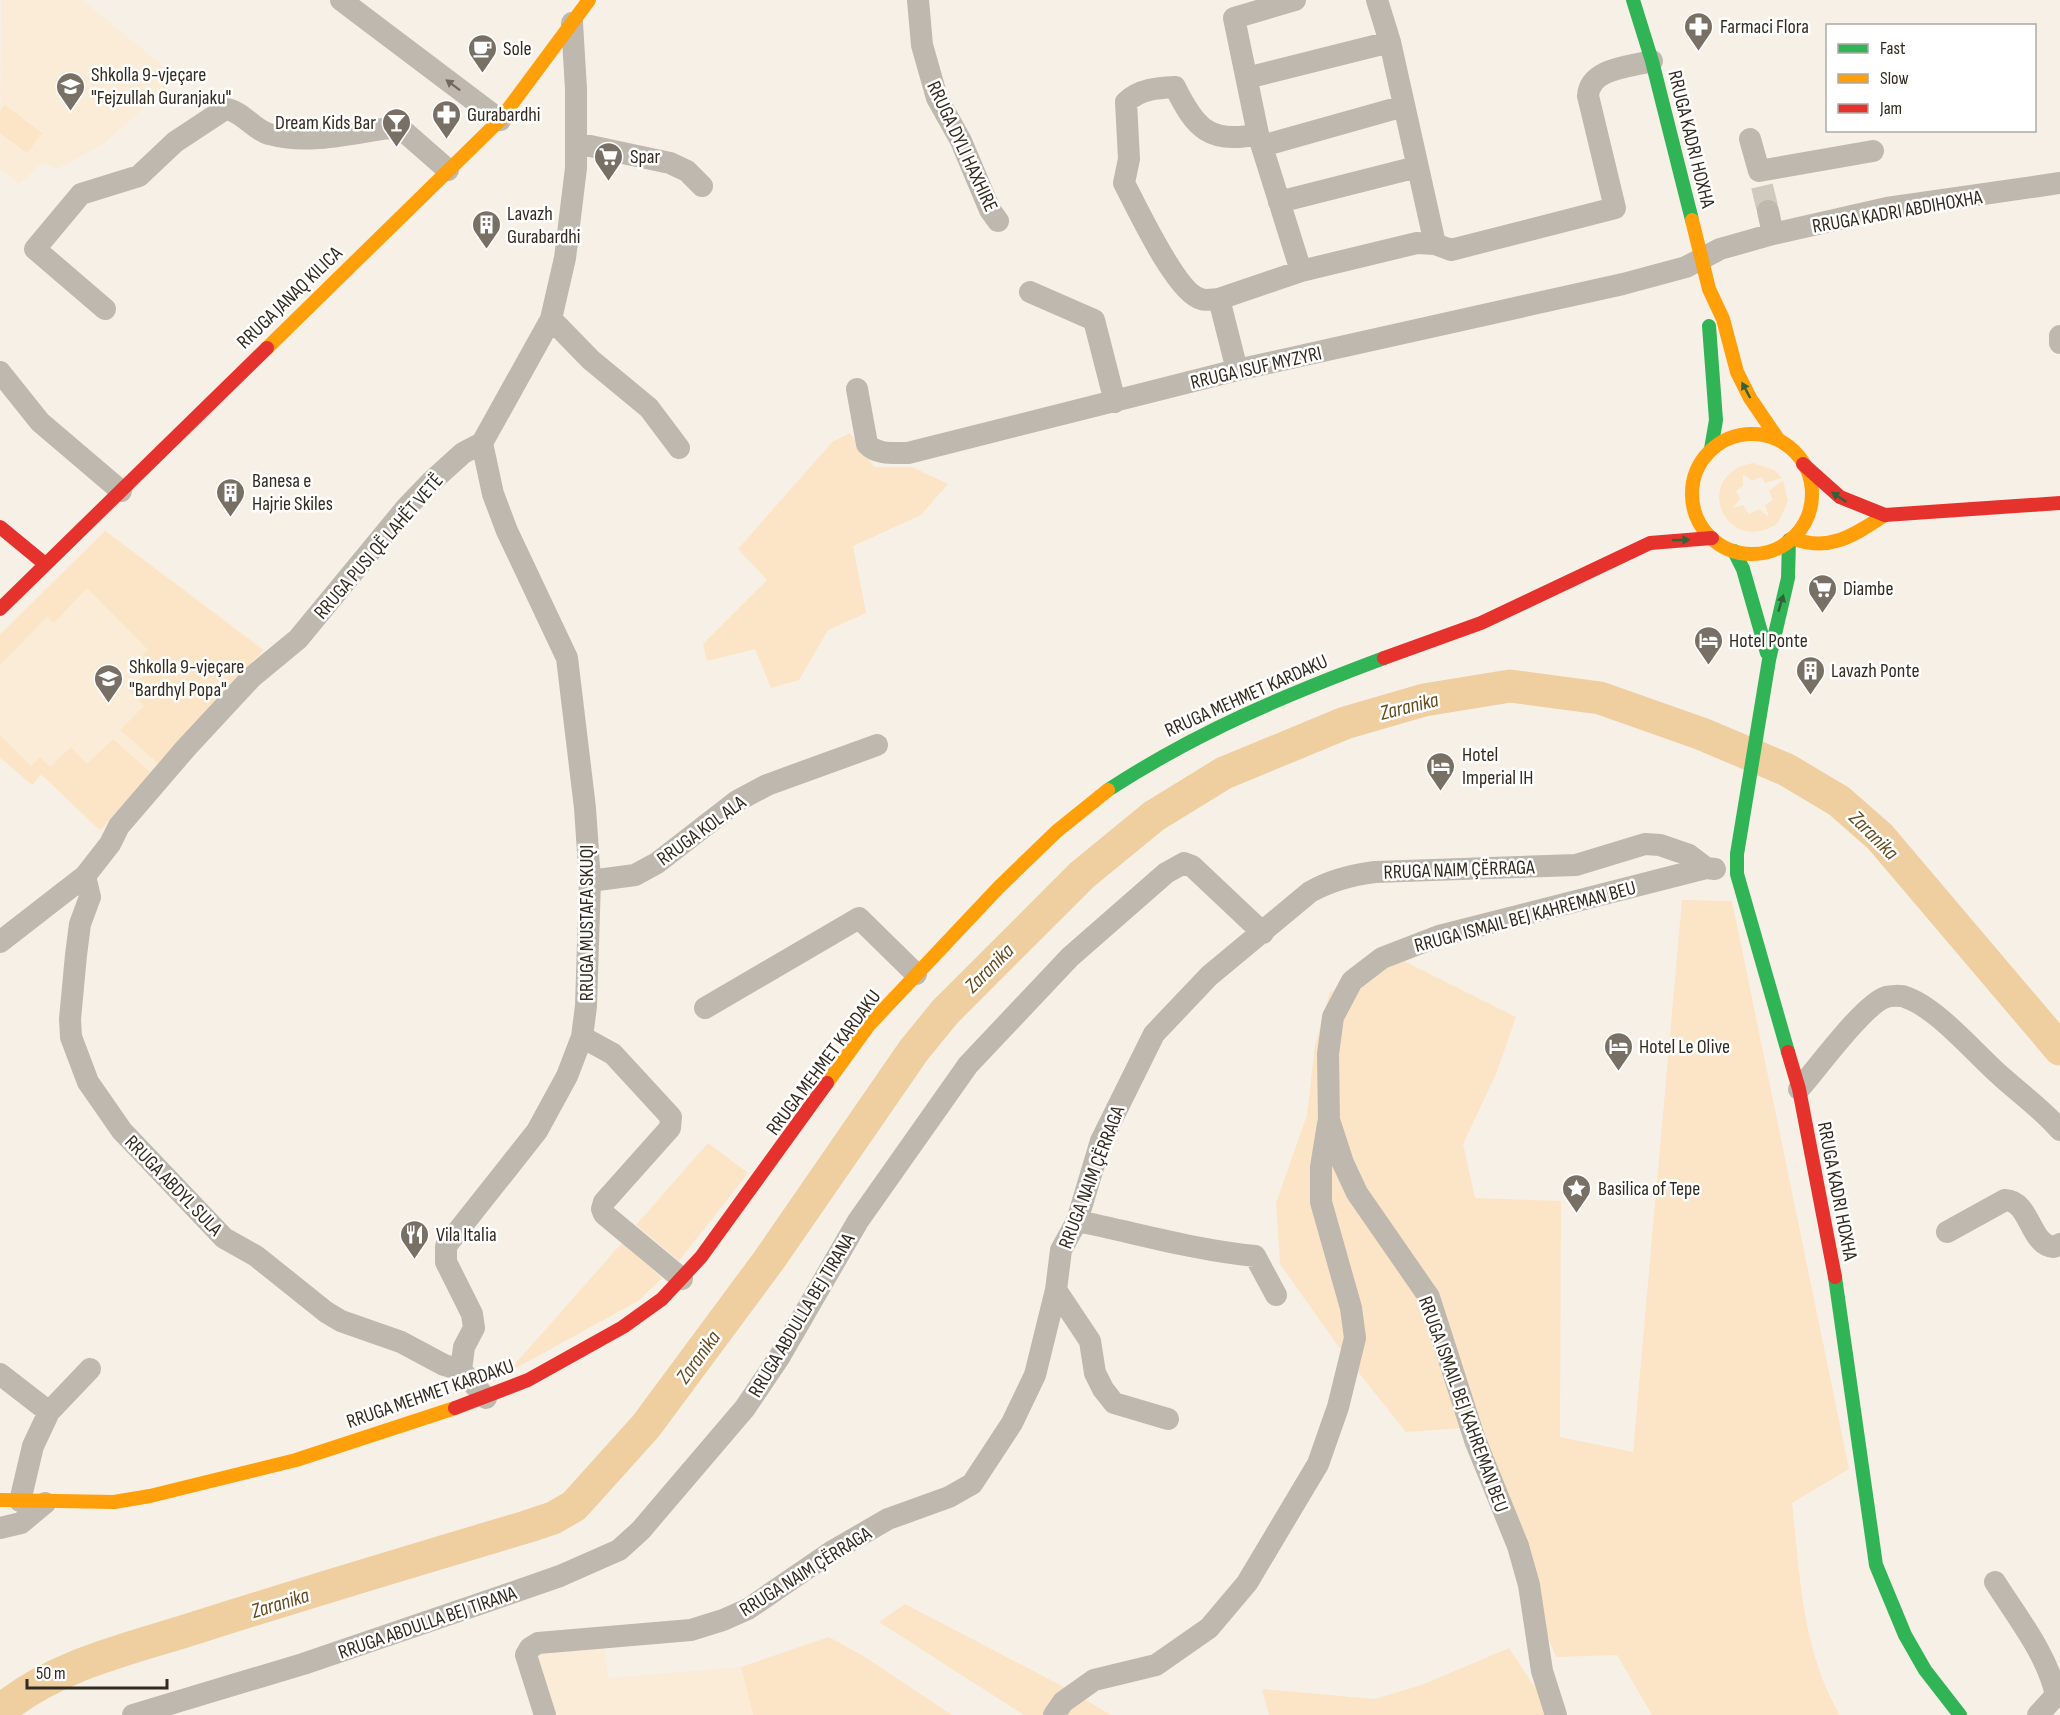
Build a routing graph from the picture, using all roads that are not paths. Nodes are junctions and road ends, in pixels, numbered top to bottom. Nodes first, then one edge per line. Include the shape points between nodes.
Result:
1 (589, 0) edge
2 (918, 0) edge
3 (1295, 0) edge
4 (1377, 0) edge
5 (1633, 0) edge
6 (346, 2) edge
7 (572, 23) junction
8 (1390, 42) junction
9 (1652, 61) junction
10 (1247, 78) junction
11 (1404, 106) junction
12 (500, 120) junction
13 (1750, 139) dead end
14 (1260, 140) junction
15 (576, 143) junction
16 (1873, 151) dead end
17 (1417, 167) junction
18 (448, 170) junction
19 (2060, 183) edge
20 (702, 186) dead end
21 (1279, 202) junction
22 (1768, 211) tunnel mouth
23 (998, 221) dead end
24 (1773, 234) junction
25 (1435, 244) junction
26 (1702, 260) junction
27 (1301, 271) junction
28 (1709, 289) junction
29 (1030, 292) dead end
30 (1219, 299) junction
31 (105, 309) dead end
32 (551, 319) junction
33 (2060, 336) edge
34 (2060, 343) edge
35 (1237, 370) junction
36 (0, 372) edge
37 (857, 389) dead end
38 (1115, 402) junction
39 (1778, 440) junction
40 (482, 442) junction
41 (679, 448) dead end
42 (1711, 449) junction
43 (1803, 464) junction
44 (121, 491) junction
45 (1692, 497) junction
46 (2060, 503) edge
47 (1677, 513) dead end
48 (1885, 515) junction
49 (0, 527) edge
50 (1663, 531) dead end
51 (1712, 538) junction
52 (1791, 539) junction
53 (1841, 542) junction
54 (1650, 543) junction
55 (1734, 551) junction
56 (45, 564) junction
57 (1788, 578) junction
58 (0, 609) edge
59 (1769, 660) junction
60 (877, 745) dead end
61 (1737, 864) junction
62 (1707, 868) junction
63 (85, 876) junction
64 (590, 881) junction
65 (1263, 933) junction
66 (0, 942) edge
67 (916, 974) junction
68 (705, 1008) dead end
69 (582, 1037) junction
70 (1799, 1089) junction
71 (1329, 1120) junction
72 (2060, 1130) edge
73 (1077, 1221) junction
74 (1947, 1232) dead end
75 (2060, 1244) edge
76 (682, 1279) junction
77 (1056, 1290) junction
78 (1276, 1295) dead end
79 (90, 1369) dead end
80 (461, 1370) junction
81 (0, 1374) edge
82 (486, 1398) junction
83 (49, 1412) junction
84 (1168, 1419) dead end
85 (10, 1501) edge
86 (45, 1503) junction
87 (0, 1528) edge
88 (1995, 1582) dead end
89 (2058, 1693) edge
90 (133, 1715) edge
91 (545, 1715) edge
92 (1054, 1715) edge
93 (1556, 1715) edge
94 (1960, 1715) edge
95 (2038, 1715) edge

1 - 7 main road, RRUGA JANAQ KILICA
2 - 23 street, RRUGA DYLI HAXHIRE via 922,45 938,98
3 - 10 street via 1234,18
4 - 8 street
5 - 9 main road, RRUGA KADRI HOXHA
12 -> 6 street
7 - 12 main road, RRUGA JANAQ KILICA
7 - 15 street, RRUGA PUSI QË LAHËT VETË
8 - 10 street
8 - 11 street
9 - 25 street via 1599,75 1589,86 1588,96 1615,208 1451,250
9 - 26 main road, RRUGA KADRI HOXHA
10 - 14 street
11 - 14 street
11 - 17 street
12 - 18 main road, RRUGA JANAQ KILICA
13 - 16 street via 1760,179
14 - 21 street
14 - 30 street via 1216,135 1196,124 1175,87 1153,88 1126,102 1129,159 1124,183 1167,264 1186,290 1200,299
15 - 20 street via 670,162
15 - 32 street, RRUGA PUSI QË LAHËT VETË via 565,258
17 - 21 street
17 - 25 street
18 - 31 street via 399,127 326,138 289,138 261,132 240,115 225,109 175,142 139,176 81,194 35,249
18 - 44 main road, RRUGA JANAQ KILICA
19 - 24 street, RRUGA KADRI ABDIHOXHA via 1887,208
21 - 27 street
22 - 24 street
24 - 26 street, RRUGA KADRI ABDIHOXHA via 1720,249
25 - 27 street via 1417,243
26 - 28 main road, RRUGA KADRI HOXHA
26 - 35 street, RRUGA ISUF MYZYRI via 1623,284
27 - 30 street
39 -> 28 main road, RRUGA KADRI HOXHA via 1737,372 1719,303
28 - 42 main road, RRUGA KADRI HOXHA via 1716,420
29 - 38 street via 1094,320
30 - 35 street
32 - 40 street, RRUGA PUSI QË LAHËT VETË
32 - 41 street via 591,360 649,408
33 - 34 street
35 - 38 street, RRUGA ISUF MYZYRI
36 - 44 street via 40,423
37 - 38 street, RRUGA ISUF MYZYRI via 867,444 882,452 908,453
39 - 42 main road via 1761,434 1743,434
39 - 43 main road
40 - 63 street, RRUGA PUSI QË LAHËT VETË via 463,453 432,481 298,639 252,677 180,755 119,826
40 - 64 street, RRUGA MUSTAFA SKUQI via 493,494 507,531 567,658
42 - 45 main road via 1694,477
48 -> 43 main road via 1857,508 1837,497
43 - 52 main road via 1812,495 1809,511
44 - 56 main road, RRUGA JANAQ KILICA
45 - 47 main road
45 - 51 main road via 1698,519
46 - 48 main road
48 - 53 main road
49 - 56 main road
50 - 54 main road, RRUGA MEHMET KARDAKU
54 -> 51 main road, RRUGA MEHMET KARDAKU
51 - 55 main road
52 - 53 main road via 1816,547
52 - 55 main road via 1765,552
52 - 57 main road, RRUGA KADRI HOXHA
53 - 57 main road
54 - 67 main road, RRUGA MEHMET KARDAKU via 1480,623 1308,686 1161,755 1103,793 1057,831
55 - 59 main road, RRUGA KADRI HOXHA via 1743,569
56 - 58 main road, RRUGA JANAQ KILICA
59 -> 57 main road, RRUGA KADRI HOXHA
59 - 61 main road, RRUGA KADRI HOXHA
60 - 64 street, RRUGA KOL ALA via 788,777 737,801 657,863 635,875
61 - 62 street, RRUGA ISMAIL BEJ KAHREMAN BEU
61 - 70 main road, RRUGA KADRI HOXHA
62 - 65 street, RRUGA NAIM ÇËRRAGA via 1689,855 1645,844 1576,865 1350,875 1310,892
62 - 71 street, RRUGA ISMAIL BEJ KAHREMAN BEU via 1439,936 1382,958 1352,981 1333,1017 1328,1054
63 - 66 street, RRUGA PUSI QË LAHËT VETË
63 - 80 street, RRUGA ABDYL SULA via 90,897 80,924 71,1037 88,1082 122,1131 214,1231 265,1263 326,1312
64 - 69 street, RRUGA MUSTAFA SKUQI
65 - 73 street, RRUGA NAIM ÇËRRAGA via 1209,976 1154,1034 1101,1141
65 - 90 street, RRUGA ABDULLA BEJ TIRANA via 1192,866 1184,863 1166,873 1070,957 968,1065 858,1221 780,1356 745,1408 641,1530 619,1550 477,1605 303,1664
67 - 68 street via 860,918
67 - 76 main road, RRUGA MEHMET KARDAKU via 869,1025 776,1157
69 - 76 street via 613,1054 671,1117 670,1128 602,1209
69 - 80 street, RRUGA MUSTAFA SKUQI via 567,1076 537,1131 446,1246 446,1262 469,1303 474,1328 464,1347
70 - 72 street via 1865,1012 1886,997 1904,996 1962,1039
70 - 94 main road, RRUGA KADRI HOXHA via 1829,1239 1876,1565 1905,1635 1925,1670
71 - 92 street via 1321,1167 1321,1202 1351,1308 1354,1338 1338,1407 1318,1464 1247,1583 1209,1628 1156,1665 1094,1680 1063,1702
71 - 93 street, RRUGA ISMAIL BEJ KAHREMAN BEU via 1357,1193 1429,1297 1475,1440 1518,1546 1529,1585 1542,1671
73 - 77 street, RRUGA NAIM ÇËRRAGA via 1061,1250
73 - 78 street via 1186,1247 1255,1256
74 - 75 street via 2005,1200 2012,1200 2042,1243 2054,1247
76 - 82 main road, RRUGA MEHMET KARDAKU via 662,1299 622,1327 528,1380
77 - 84 street via 1090,1341 1095,1373 1114,1403
77 - 91 street, RRUGA NAIM ÇËRRAGA via 1035,1375 1012,1423 972,1484 949,1497 888,1519 831,1552 748,1609 723,1620 691,1630 538,1643 526,1655
79 - 83 street
80 - 82 street, RRUGA ABDYL SULA
81 - 83 street
82 - 86 main road, RRUGA MEHMET KARDAKU via 296,1460 223,1479 114,1502
83 - 85 street
85 - 86 main road, RRUGA MEHMET KARDAKU
86 - 87 street via 21,1523
88 - 89 street
89 - 95 street

